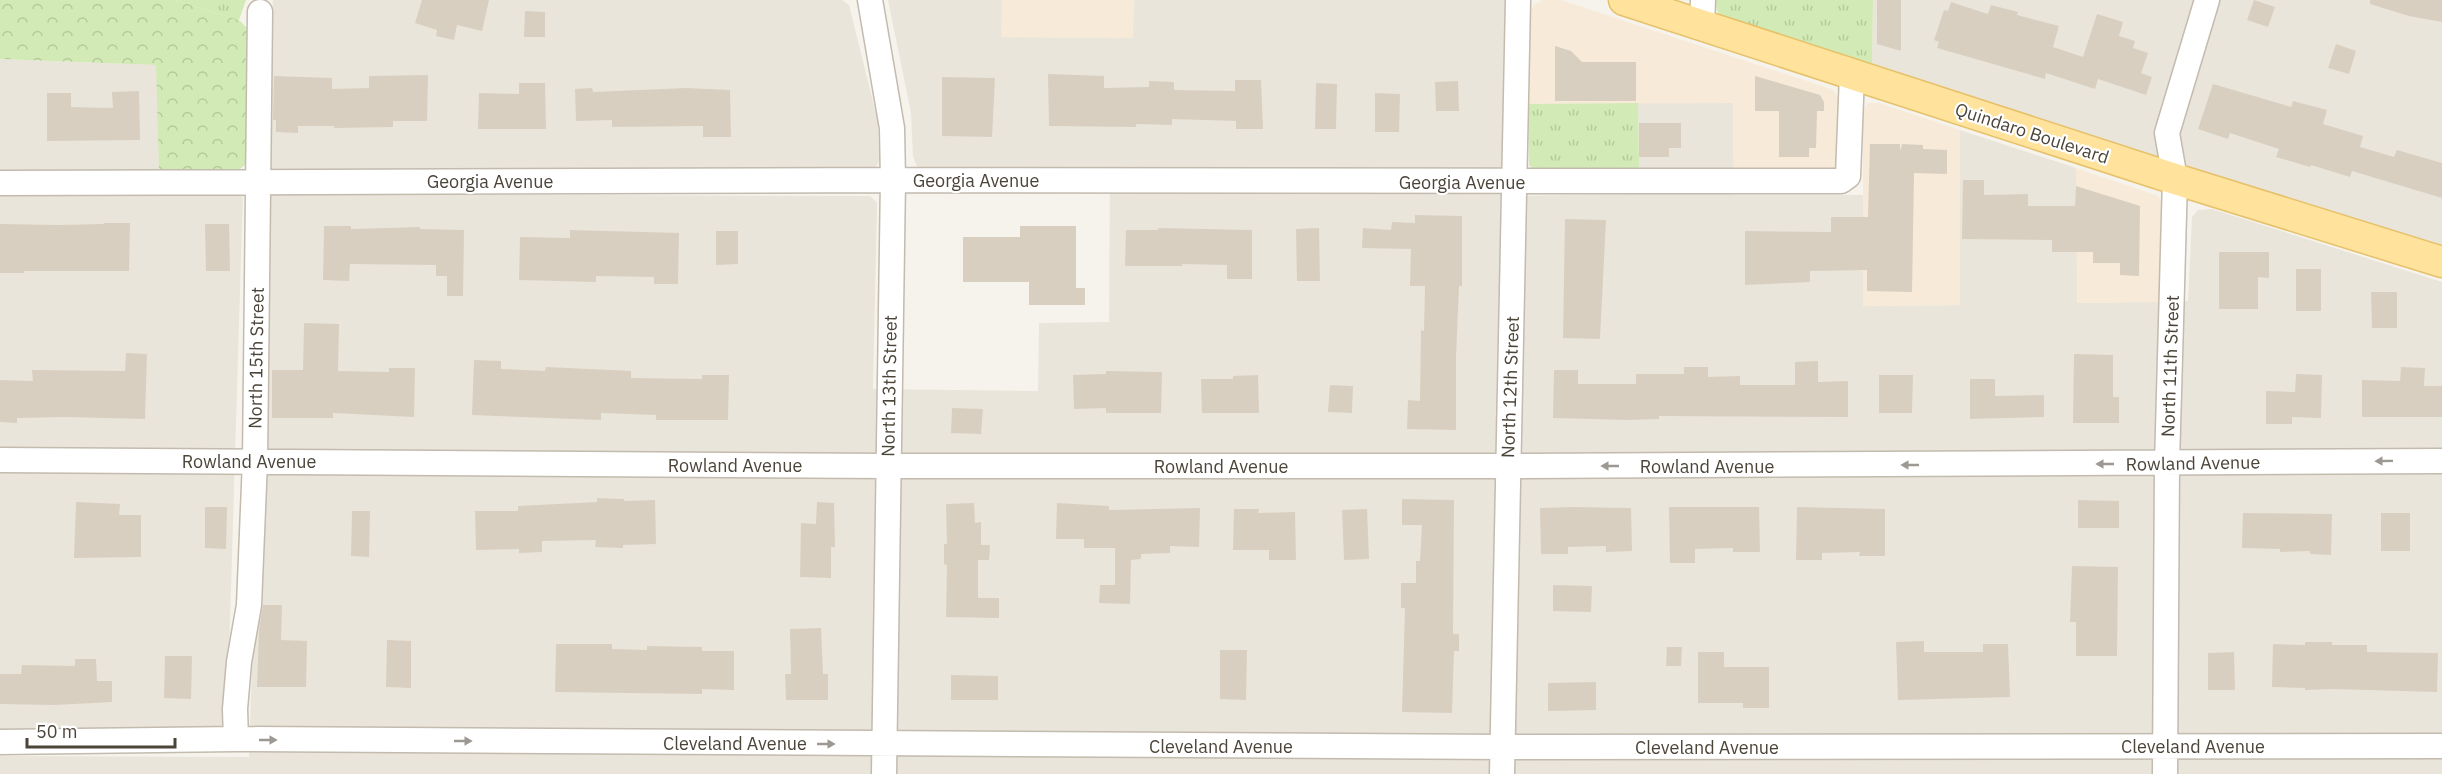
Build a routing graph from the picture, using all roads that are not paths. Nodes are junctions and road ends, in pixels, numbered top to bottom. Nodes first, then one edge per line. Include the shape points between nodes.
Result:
1 (870, 0) edge
2 (1518, 0) edge
3 (1624, 0) edge
4 (2207, 0) edge
5 (260, 12) dead end
6 (1702, 12) edge
7 (1852, 74) junction
8 (2175, 179) junction
9 (893, 180) junction
10 (259, 181) junction
11 (1515, 182) junction
12 (0, 183) edge
13 (2442, 262) edge
14 (0, 460) edge
15 (255, 461) junction
16 (2442, 461) edge
17 (2167, 464) junction
18 (888, 466) junction
19 (1508, 466) junction
20 (236, 740) junction
21 (0, 742) edge
22 (884, 744) junction
23 (2166, 746) junction
24 (2442, 746) edge
25 (1503, 747) junction
26 (884, 774) edge
27 (1502, 774) edge
28 (2165, 774) edge

1 - 9 street, North 13th Street via 892,128
2 - 11 street, North 12th Street
3 - 6 main road, Quindaro Boulevard
4 - 8 street, North 11th Street via 2167,133
5 - 10 street, North 15th Street
6 - 7 main road, Quindaro Boulevard
7 - 8 main road, Quindaro Boulevard
7 - 11 street, Georgia Avenue via 1848,176 1841,181
8 - 13 main road, Quindaro Boulevard
8 - 17 street, North 11th Street
9 - 10 street, Georgia Avenue
9 - 11 street, Georgia Avenue
9 - 18 street, North 13th Street
10 - 12 street, Georgia Avenue
10 - 15 street, North 15th Street
11 - 19 street, North 12th Street
14 - 15 street, Rowland Avenue
15 - 18 street, Rowland Avenue
15 - 20 street, North 15th Street via 249,605 239,662
16 -> 17 street, Rowland Avenue
17 -> 19 street, Rowland Avenue
17 - 23 street, North 11th Street
18 - 19 street, Rowland Avenue
18 - 22 street, North 13th Street
19 - 25 street, North 12th Street
20 - 21 street, Cleveland Avenue
20 -> 22 street, Cleveland Avenue
22 - 25 street, Cleveland Avenue
22 - 26 street, North 13th Street
23 - 24 street, Cleveland Avenue
23 - 25 street, Cleveland Avenue
23 - 28 street, North 11th Street
25 - 27 street, North 12th Street

